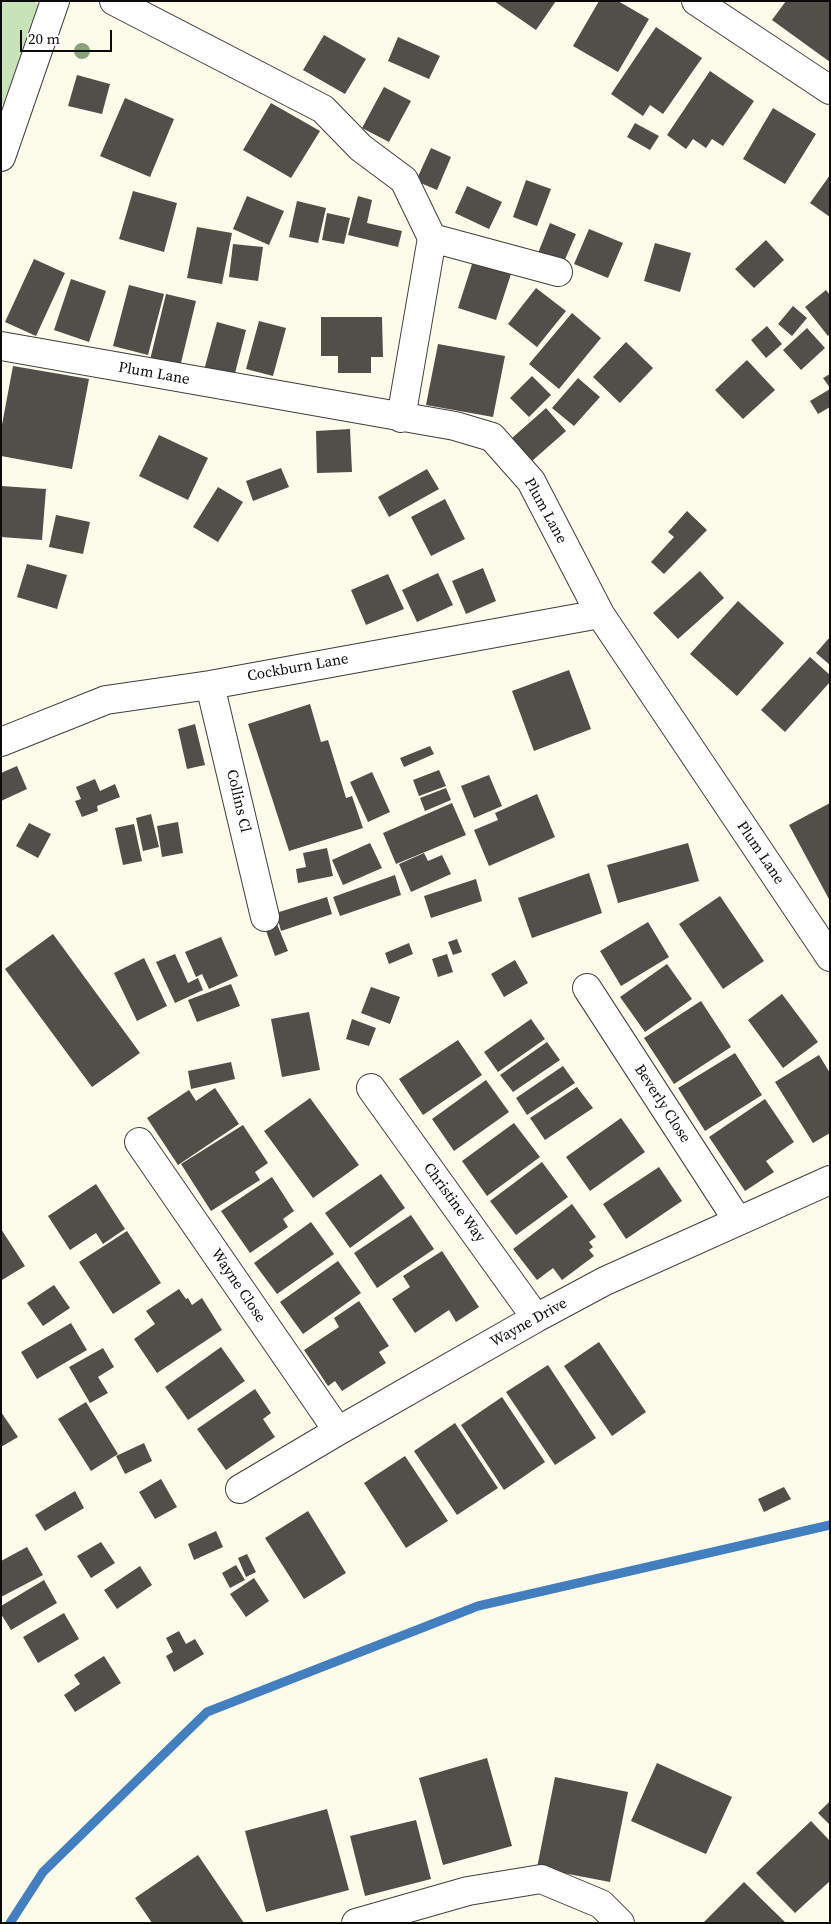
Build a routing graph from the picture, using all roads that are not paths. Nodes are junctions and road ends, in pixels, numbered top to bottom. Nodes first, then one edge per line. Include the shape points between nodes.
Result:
1 (56, 1) edge
2 (114, 1) edge
3 (696, 1) edge
4 (830, 90) edge
5 (1, 157) edge
6 (432, 238) junction
7 (558, 272) dead end
8 (1, 346) edge
9 (401, 418) junction
10 (600, 614) junction
11 (210, 685) junction
12 (1, 742) edge
13 (265, 917) dead end
14 (830, 957) edge
15 (587, 988) dead end
16 (371, 1088) dead end
17 (139, 1142) dead end
18 (830, 1180) edge
19 (738, 1221) junction
20 (536, 1318) junction
21 (338, 1431) junction
22 (240, 1489) dead end
23 (356, 1923) edge
24 (620, 1923) edge

1 - 5 street
2 - 6 street via 323,109 361,148 404,180
3 - 4 street
6 - 7 street
6 - 9 street
8 - 9 street, Plum Lane
9 - 10 street, Plum Lane via 455,426 492,437 531,482
10 - 11 street, Cockburn Lane
10 - 14 street, Plum Lane
11 - 12 street, Cockburn Lane via 106,700
11 - 13 street, Collins Cl
15 - 19 street, Beverly Close
16 - 20 street, Christine Way
17 - 21 street, Wayne Close
18 - 19 street, Wayne Drive
19 - 20 street, Wayne Drive via 605,1282
20 - 21 street, Wayne Drive
21 - 22 street, Wayne Drive
23 - 24 street via 468,1891 541,1879 601,1904

